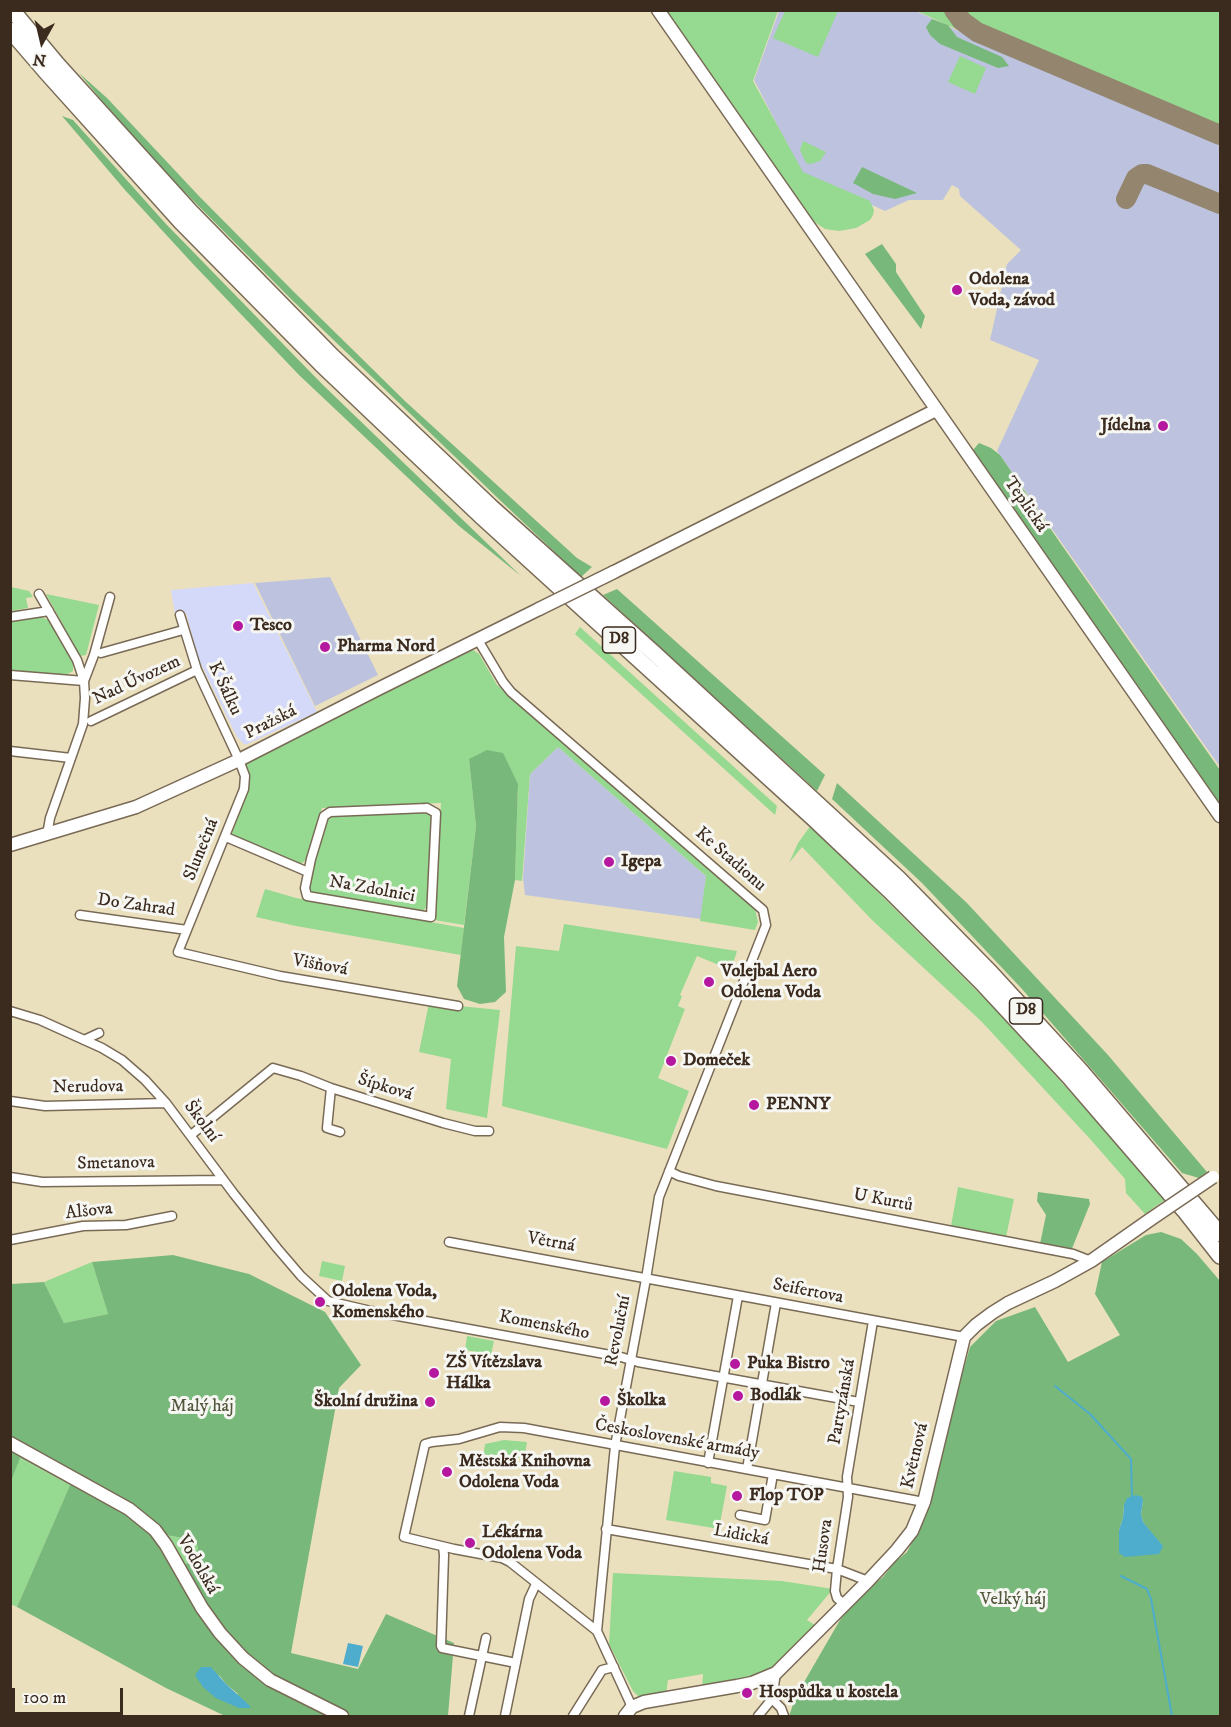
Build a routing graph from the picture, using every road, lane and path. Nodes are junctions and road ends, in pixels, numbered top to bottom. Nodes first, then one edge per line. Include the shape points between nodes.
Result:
1 (12, 10) edge
2 (658, 10) edge
3 (10, 30) edge
4 (936, 410) junction
5 (39, 594) dead end
6 (110, 597) dead end
7 (49, 611) junction
8 (180, 615) dead end
9 (10, 617) edge
10 (183, 630) junction
11 (478, 640) junction
12 (101, 653) dead end
13 (197, 670) junction
14 (10, 675) edge
15 (84, 681) junction
16 (91, 721) dead end
17 (10, 751) edge
18 (71, 758) junction
19 (239, 760) junction
20 (1221, 816) edge
21 (47, 835) junction
22 (226, 837) junction
23 (10, 845) edge
24 (308, 872) junction
25 (80, 915) dead end
26 (187, 930) junction
27 (178, 952) joint
28 (458, 1006) dead end
29 (10, 1011) edge
30 (99, 1033) dead end
31 (84, 1040) junction
32 (331, 1088) junction
33 (10, 1101) edge
34 (166, 1103) junction
35 (489, 1131) dead end
36 (340, 1132) dead end
37 (191, 1135) junction
38 (669, 1171) junction
39 (1217, 1175) edge
40 (10, 1177) edge
41 (223, 1180) junction
42 (172, 1216) dead end
43 (1221, 1234) edge
44 (10, 1240) edge
45 (449, 1242) dead end
46 (1221, 1256) edge
47 (1091, 1261) junction
48 (646, 1279) junction
49 (738, 1296) junction
50 (328, 1300) joint
51 (776, 1303) junction
52 (873, 1321) junction
53 (964, 1337) junction
54 (630, 1360) junction
55 (723, 1378) junction
56 (762, 1385) junction
57 (860, 1402) junction
58 (10, 1443) edge
59 (615, 1446) junction
60 (708, 1463) junction
61 (747, 1469) junction
62 (774, 1474) junction
63 (848, 1488) junction
64 (924, 1503) junction
65 (740, 1515) dead end
66 (606, 1528) junction
67 (443, 1546) junction
68 (837, 1569) junction
69 (868, 1581) junction
70 (536, 1584) junction
71 (845, 1605) junction
72 (597, 1631) junction
73 (486, 1638) dead end
74 (482, 1656) junction
75 (516, 1663) junction
76 (614, 1667) junction
77 (776, 1673) junction
78 (772, 1699) junction
79 (628, 1712) edge
80 (342, 1716) edge
81 (469, 1716) edge
82 (505, 1716) edge
83 (573, 1716) edge
84 (758, 1716) edge
85 (784, 1716) edge

1 - 43 highway, D8 via 190,211 332,356 490,506 898,878 1081,1071
2 - 4 street, Teplická
3 - 46 highway, D8 via 181,222 322,365 482,517 813,818 973,974 1071,1079
4 - 11 street, Pražská, bridge
4 - 20 street, Teplická
5 - 7 street
6 - 15 street
7 - 9 street
7 - 15 street via 77,660
8 - 10 street, K Šálku
10 - 12 street
10 - 13 street, K Šálku
11 - 19 street, Pražská
11 - 38 street, Ke Stadionu via 511,692 763,910 766,925
13 - 16 street, Nad Úvozem
13 - 19 street, K Šálku
14 - 15 street
15 - 18 street via 82,724
17 - 18 street
18 - 21 street
19 - 21 street, Pražská via 136,807
19 - 22 street, Slunečná via 245,776 244,789
21 - 23 street, Pražská
22 - 24 street, Na Zdolnici
22 - 26 street, Slunečná
24 - 24 street, Na Zdolnici via 324,816 330,812 427,808 436,813 431,917 307,896
25 - 26 street, Do Zahrad
26 - 27 street, Slunečná
27 - 28 street, Višňová via 280,976
29 - 31 street, Školní
30 - 31 street
31 - 34 street, Školní via 122,1060
32 - 35 street, Šípková via 443,1123
32 - 36 street via 327,1128
32 - 37 street, Šípková via 273,1068
33 - 34 street, Nerudova via 45,1106
34 - 37 street, Školní
37 - 41 street, Školní
38 - 47 street, U Kurtů via 716,1186 1073,1254
38 - 48 street, Revoluční via 659,1197
39 - 47 street, bridge
40 - 41 street, Smetanova via 42,1182
41 - 50 street, Školní via 277,1248
42 - 44 street, Alšova
45 - 48 street, Větrná
47 - 53 street via 1008,1302
48 - 49 street, Seifertova
48 - 54 street, Revoluční
49 - 51 street, Seifertova
49 - 55 street
50 - 54 street, Komenského
51 - 52 street, Seifertova
51 - 56 street
52 - 53 street, Seifertova
52 - 57 street, Partyzánská
53 - 64 street, Květnová
54 - 55 street, Komenského
54 - 59 street, Revoluční
55 - 56 street, Komenského
55 - 60 street
56 - 57 street, Komenského
56 - 61 street
57 - 63 street, Partyzánská
58 - 80 street, Vodolská via 129,1509 155,1530 202,1608 243,1658 270,1680
59 - 60 street, Československé armády
59 - 66 street, Revoluční
59 - 67 street, Československé armády via 510,1427 424,1444 404,1537
60 - 61 street, Československé armády
61 - 62 street, Československé armády
62 - 63 street, Československé armády
62 - 65 street via 765,1520
63 - 64 street, Československé armády
63 - 68 street, Husova
64 - 69 street, Květnová via 912,1531
66 - 68 street, Lidická
66 - 72 street, Revoluční
67 - 70 street via 502,1558
67 - 74 street via 441,1646
68 - 69 street, Lidická
68 - 71 street, Husova via 835,1592
69 - 71 street, Květnová
70 - 72 street
70 - 75 street via 529,1599
71 - 77 street, Květnová
72 - 76 street
73 - 74 street
74 - 75 street
74 - 81 street
75 - 82 street
76 - 79 street
76 - 83 street via 602,1670
77 - 78 street
77 - 79 street, Květnová via 745,1685 644,1702
78 - 84 street
78 - 85 street

